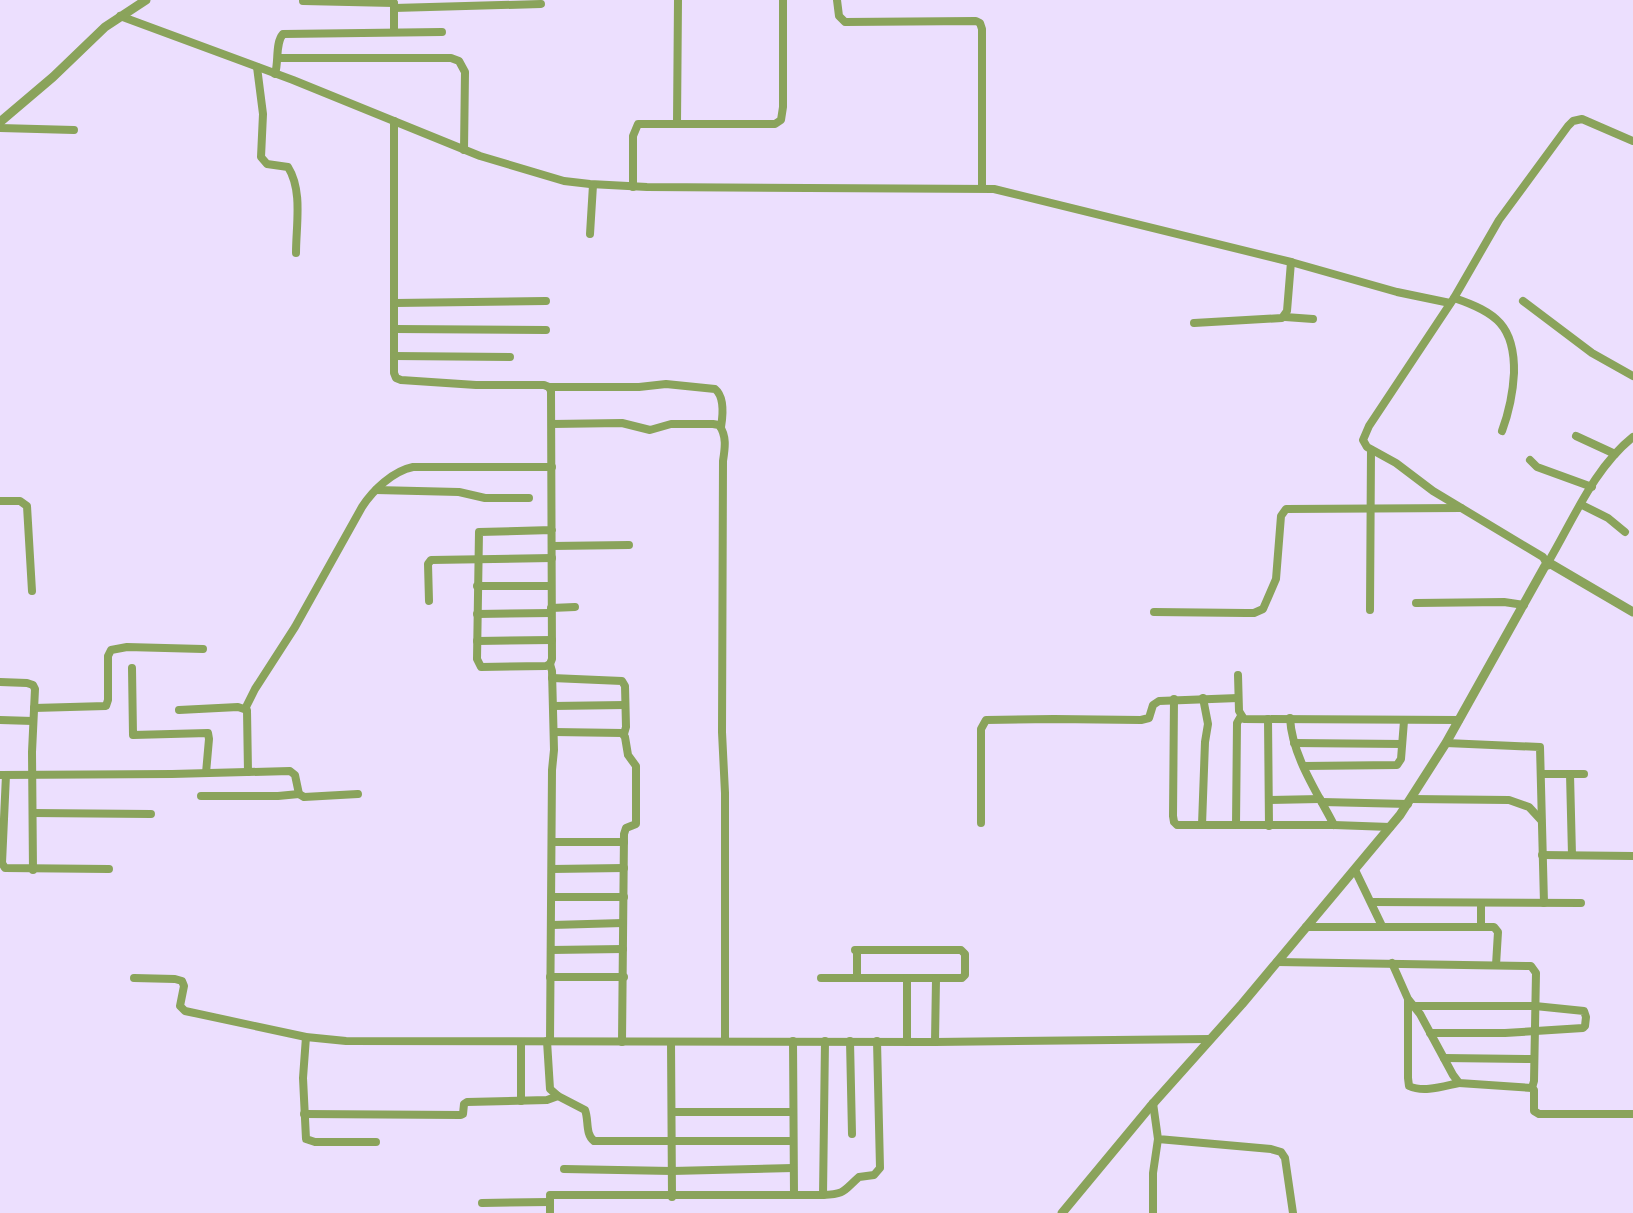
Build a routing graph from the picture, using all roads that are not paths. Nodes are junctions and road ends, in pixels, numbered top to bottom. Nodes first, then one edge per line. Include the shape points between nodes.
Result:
1 (146, 0) edge
2 (678, 0) edge
3 (783, 0) edge
4 (837, 0) edge
5 (303, 1) edge
6 (394, 4) edge
7 (541, 4) dead end
8 (120, 16) junction
9 (394, 32) junction
10 (442, 32) dead end
11 (279, 58) junction
12 (257, 67) junction
13 (275, 74) junction
14 (394, 121) junction
15 (0, 122) edge
16 (677, 123) junction
17 (0, 128) edge
18 (74, 130) dead end
19 (1633, 141) edge
20 (464, 150) junction
21 (593, 185) junction
22 (633, 187) junction
23 (982, 188) junction
24 (590, 234) dead end
25 (296, 253) dead end
26 (1291, 262) junction
27 (546, 301) dead end
28 (1452, 301) junction
29 (1523, 301) dead end
30 (395, 303) junction
31 (1284, 316) junction
32 (1313, 319) dead end
33 (1194, 323) dead end
34 (395, 329) junction
35 (546, 330) dead end
36 (394, 356) junction
37 (510, 357) dead end
38 (1633, 376) edge
39 (549, 387) junction
40 (552, 424) junction
41 (721, 427) junction
42 (1502, 432) dead end
43 (1576, 436) dead end
44 (1633, 437) edge
45 (1629, 445) edge
46 (1371, 450) junction
47 (1615, 454) junction
48 (1530, 460) dead end
49 (552, 466) junction
50 (1592, 486) junction
51 (376, 490) junction
52 (529, 498) dead end
53 (0, 501) edge
54 (1582, 505) junction
55 (1371, 508) junction
56 (1462, 508) junction
57 (552, 530) junction
58 (1625, 532) dead end
59 (629, 544) dead end
60 (552, 546) junction
61 (552, 558) junction
62 (478, 559) junction
63 (1548, 564) junction
64 (477, 586) junction
65 (551, 586) junction
66 (32, 591) dead end
67 (429, 601) dead end
68 (1416, 603) dead end
69 (1524, 605) junction
70 (575, 607) dead end
71 (551, 610) junction
72 (1370, 610) dead end
73 (1154, 612) dead end
74 (1633, 612) edge
75 (477, 614) junction
76 (552, 640) junction
77 (477, 641) junction
78 (203, 649) dead end
79 (550, 664) junction
80 (132, 668) dead end
81 (1238, 675) dead end
82 (552, 678) junction
83 (0, 682) edge
84 (1203, 698) junction
85 (1238, 698) junction
86 (1174, 699) junction
87 (625, 705) junction
88 (553, 706) junction
89 (34, 708) junction
90 (245, 709) junction
91 (179, 710) dead end
92 (1241, 716) junction
93 (1290, 718) junction
94 (1268, 719) junction
95 (0, 720) edge
96 (1459, 720) junction
97 (33, 721) junction
98 (1404, 721) junction
99 (554, 732) junction
100 (624, 734) junction
101 (1294, 742) junction
102 (1446, 743) junction
103 (1402, 744) junction
104 (1304, 766) junction
105 (248, 772) junction
106 (206, 773) junction
107 (1541, 774) junction
108 (1570, 774) junction
109 (1584, 774) dead end
110 (3, 775) edge
111 (32, 775) junction
112 (299, 794) junction
113 (358, 794) dead end
114 (201, 796) dead end
115 (1269, 800) junction
116 (1321, 800) junction
117 (1410, 801) junction
118 (33, 813) junction
119 (151, 814) dead end
120 (1541, 820) junction
121 (981, 823) dead end
122 (1202, 825) junction
123 (1236, 825) junction
124 (1334, 825) junction
125 (1269, 826) junction
126 (1390, 827) junction
127 (552, 842) junction
128 (624, 842) junction
129 (1542, 855) junction
130 (1572, 855) junction
131 (1633, 856) edge
132 (552, 868) junction
133 (624, 868) junction
134 (109, 869) dead end
135 (33, 870) junction
136 (1355, 870) junction
137 (552, 897) junction
138 (624, 897) junction
139 (1372, 902) junction
140 (1481, 903) junction
141 (1544, 903) junction
142 (1581, 903) dead end
143 (623, 924) junction
144 (552, 925) junction
145 (1382, 926) junction
146 (1306, 927) junction
147 (1481, 927) junction
148 (623, 949) junction
149 (551, 950) junction
150 (1277, 962) junction
151 (1392, 963) junction
152 (1496, 965) junction
153 (550, 977) junction
154 (624, 977) junction
155 (134, 978) dead end
156 (821, 978) dead end
157 (857, 978) junction
158 (907, 978) junction
159 (936, 979) junction
160 (1411, 1003) junction
161 (1535, 1005) junction
162 (1534, 1030) junction
163 (1430, 1033) junction
164 (306, 1037) junction
165 (1210, 1039) junction
166 (724, 1040) junction
167 (549, 1041) junction
168 (793, 1041) junction
169 (825, 1041) junction
170 (850, 1041) junction
171 (877, 1041) junction
172 (521, 1042) junction
173 (622, 1042) junction
174 (671, 1042) junction
175 (908, 1042) junction
176 (935, 1042) junction
177 (1444, 1058) junction
178 (1534, 1059) junction
179 (1459, 1083) junction
180 (1532, 1088) junction
181 (558, 1096) junction
182 (521, 1101) junction
183 (1153, 1103) junction
184 (672, 1112) junction
185 (793, 1112) junction
186 (304, 1114) junction
187 (1633, 1114) edge
188 (852, 1134) dead end
189 (1158, 1139) junction
190 (793, 1141) junction
191 (376, 1142) dead end
192 (672, 1142) junction
193 (793, 1168) junction
194 (564, 1169) dead end
195 (672, 1171) junction
196 (794, 1195) junction
197 (823, 1195) junction
198 (550, 1196) junction
199 (672, 1197) junction
200 (482, 1203) dead end
201 (550, 1213) edge
202 (1062, 1213) edge
203 (1153, 1213) edge
204 (1293, 1213) edge

1 - 8 street
2 - 16 street
3 - 16 street via 781,120 775,124
4 - 23 street via 838,16 845,22 980,23
5 - 6 street
6 - 7 street
6 - 9 street
8 - 12 street
8 - 15 street
9 - 10 street
9 - 11 street via 283,33
11 - 13 street
11 - 20 street via 459,61 465,72
12 - 13 street
12 - 25 street via 261,157 267,164 288,166 295,181
13 - 14 street
14 - 20 street
14 - 30 street
16 - 22 street via 642,123 635,127
17 - 18 street
19 - 28 street via 1582,119 1573,121 1499,220
20 - 21 street via 553,178
21 - 22 street
21 - 24 street
22 - 23 street
23 - 26 street
26 - 28 street via 1397,292
26 - 31 street
27 - 30 street
28 - 42 street via 1473,305 1494,316 1510,338 1514,381
28 - 46 street via 1369,426 1363,440
29 - 38 street via 1592,353
30 - 34 street
31 - 32 street
31 - 33 street
34 - 35 street
34 - 36 street
36 - 37 street
36 - 39 street via 395,376 401,381
39 - 40 street
39 - 41 street via 666,384 715,389 722,399
40 - 41 street via 622,423 650,430 677,424
40 - 49 street
41 - 166 street via 725,446
43 - 47 street
44 - 45 street
45 - 47 street
46 - 55 street
46 - 56 street
47 - 50 street
48 - 50 street via 1537,467
49 - 51 street via 413,467 400,471
49 - 57 street
50 - 54 street
51 - 52 street
51 - 90 street via 362,507
53 - 66 street via 20,501 27,506
54 - 58 street
54 - 63 street
55 - 56 street
55 - 72 street
55 - 73 street via 1283,511 1277,576 1261,611
56 - 63 street via 1543,557
57 - 60 street
57 - 62 street via 481,531
59 - 60 street
60 - 61 street
61 - 62 street
61 - 65 street
62 - 64 street
62 - 67 street via 430,561
63 - 69 street
63 - 74 street
64 - 65 street
64 - 75 street
65 - 71 street
68 - 69 street
69 - 96 street
70 - 71 street
71 - 75 street
71 - 76 street
75 - 77 street
76 - 77 street
76 - 79 street
77 - 79 street via 477,659 482,667
78 - 89 street via 111,650 106,706
79 - 82 street
80 - 106 street via 133,735 208,733
81 - 85 street
82 - 87 street via 621,681 625,686
82 - 88 street
83 - 89 street via 33,685
84 - 85 street
84 - 86 street
84 - 122 street via 1208,724
85 - 92 street
86 - 121 street via 1157,702 1144,720 987,720 981,729
86 - 122 street via 1173,819 1177,825
87 - 88 street
87 - 100 street
88 - 99 street
89 - 97 street
90 - 91 street
90 - 105 street via 249,717
92 - 94 street via 1249,720
92 - 123 street via 1237,723
93 - 94 street
93 - 98 street
93 - 101 street
94 - 115 street
95 - 97 street
96 - 98 street
96 - 102 street
97 - 111 street
98 - 103 street
99 - 100 street
99 - 127 street
100 - 128 street via 627,752 636,766 637,822 626,828
101 - 103 street
101 - 104 street
102 - 107 street via 1538,746
102 - 117 street
103 - 104 street via 1400,762 1395,766
104 - 116 street
105 - 106 street
105 - 112 street via 290,771 295,775
106 - 111 street
107 - 108 street
107 - 120 street
108 - 109 street
108 - 130 street
110 - 111 street
110 - 135 street via 3,866
111 - 118 street
112 - 113 street
112 - 114 street
115 - 116 street
115 - 125 street
116 - 117 street
116 - 124 street
117 - 120 street via 1509,800 1528,807
117 - 126 street
118 - 119 street
118 - 135 street
120 - 129 street
122 - 123 street
123 - 125 street
124 - 125 street
124 - 126 street
126 - 136 street
127 - 128 street
127 - 132 street
128 - 133 street
129 - 130 street
129 - 141 street
130 - 131 street
132 - 133 street
132 - 137 street
133 - 138 street
134 - 135 street
136 - 139 street
136 - 146 street
137 - 138 street
137 - 144 street
138 - 143 street
139 - 140 street
139 - 145 street
140 - 141 street
140 - 147 street
141 - 142 street
143 - 144 street
143 - 148 street
144 - 149 street
145 - 146 street
145 - 147 street
146 - 150 street
147 - 152 street via 1497,929
148 - 149 street
148 - 154 street
149 - 153 street
150 - 151 street
150 - 165 street
151 - 152 street
151 - 160 street
152 - 161 street via 1533,968
153 - 154 street
153 - 167 street
154 - 173 street
155 - 164 street via 182,981 180,1006 185,1011
156 - 157 street
157 - 158 street
157 - 159 street via 856,950 963,951 964,978
158 - 159 street
158 - 175 street
159 - 176 street
160 - 161 street
160 - 163 street
160 - 179 street via 1409,1086 1426,1088
161 - 162 street
161 - 162 street via 1584,1011 1586,1017 1583,1028
162 - 163 street
162 - 178 street
163 - 177 street
164 - 172 street via 346,1041
164 - 186 street
165 - 176 street
165 - 183 street
166 - 168 street
166 - 174 street
167 - 172 street
167 - 173 street
167 - 181 street via 548,1086
168 - 169 street
168 - 185 street
169 - 170 street
169 - 197 street
170 - 171 street
170 - 188 street
171 - 175 street
171 - 197 street via 880,1168 874,1175 859,1177 843,1192
172 - 182 street
173 - 174 street
174 - 184 street
175 - 176 street
177 - 178 street
177 - 179 street
178 - 180 street
179 - 180 street
180 - 187 street via 1537,1113
181 - 182 street
181 - 192 street via 585,1110 589,1136 594,1141
182 - 186 street via 467,1102 459,1115
183 - 189 street
183 - 202 street
184 - 185 street
184 - 192 street
185 - 190 street
186 - 191 street via 308,1141
189 - 203 street
189 - 204 street via 1281,1152 1286,1158
190 - 192 street
190 - 193 street
192 - 195 street
193 - 195 street
193 - 196 street
194 - 195 street
195 - 199 street
196 - 197 street
196 - 199 street
198 - 199 street
198 - 200 street
198 - 201 street

